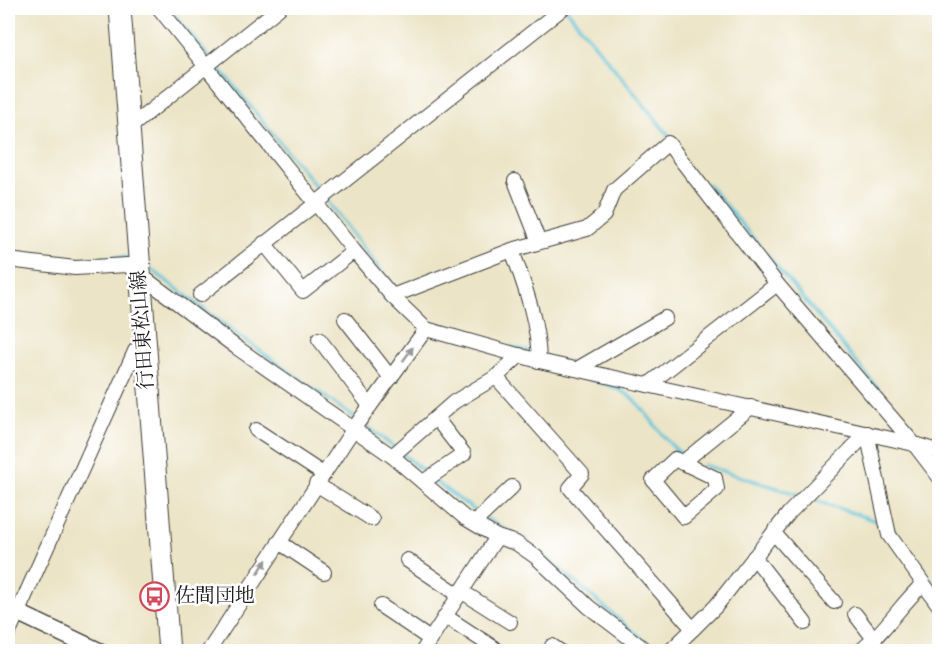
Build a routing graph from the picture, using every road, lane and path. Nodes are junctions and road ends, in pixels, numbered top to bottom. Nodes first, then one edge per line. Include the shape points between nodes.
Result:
1 (120, 8) edge
2 (159, 8) edge
3 (279, 8) edge
4 (561, 9) edge
5 (207, 66) junction
6 (129, 128) junction
7 (515, 181) dead end
8 (316, 202) junction
9 (539, 242) junction
10 (264, 243) junction
11 (512, 250) junction
12 (354, 251) junction
13 (8, 260) edge
14 (138, 266) junction
15 (777, 284) junction
16 (396, 294) junction
17 (200, 295) dead end
18 (665, 318) dead end
19 (345, 319) dead end
20 (426, 329) junction
21 (320, 339) dead end
22 (144, 342) junction
23 (520, 356) junction
24 (540, 357) junction
25 (577, 369) junction
26 (496, 377) junction
27 (391, 378) junction
28 (648, 385) junction
29 (370, 406) junction
30 (751, 407) junction
31 (436, 418) junction
32 (354, 428) junction
33 (256, 430) dead end
34 (867, 433) junction
35 (914, 444) junction
36 (939, 452) edge
37 (392, 456) junction
38 (682, 463) junction
39 (939, 478) edge
40 (320, 479) junction
41 (423, 482) junction
42 (512, 487) dead end
43 (372, 519) dead end
44 (474, 522) junction
45 (774, 533) junction
46 (497, 537) junction
47 (279, 542) junction
48 (754, 557) junction
49 (407, 560) dead end
50 (324, 572) dead end
51 (924, 584) junction
52 (460, 593) junction
53 (834, 602) dead end
54 (381, 606) dead end
55 (939, 607) edge
56 (12, 610) edge
57 (855, 614) dead end
58 (445, 616) junction
59 (510, 622) dead end
60 (805, 623) dead end
61 (693, 629) junction
62 (8, 634) edge
63 (875, 640) junction
64 (424, 648) edge
65 (494, 648) dead end
66 (640, 649) edge
67 (101, 651) edge
68 (169, 651) edge
69 (208, 651) edge
70 (669, 651) edge
71 (859, 651) edge

1 - 6 main road, 行田東松山線
2 - 5 street
3 - 5 street
4 - 8 street
5 - 6 street
5 - 8 street
6 - 14 main road, 行田東松山線
7 - 9 street
8 - 10 street
8 - 12 street
9 - 11 street
9 - 15 street via 587,228 604,215 614,190 668,143
10 - 12 street via 303,291
10 - 17 street
11 - 16 street
11 - 24 street via 531,302
12 - 16 street
13 - 14 street via 75,268
14 - 22 main road, 行田東松山線
14 - 32 street via 236,347
15 - 28 street
15 - 35 street
16 - 20 street
18 - 25 street
19 - 27 street
20 - 23 street
27 -> 20 street
21 - 29 street
22 - 56 street via 135,351
22 - 68 main road, 行田東松山線
23 - 24 street
23 - 26 street
24 - 25 street
25 - 28 street
26 - 31 street via 454,402
26 - 61 street via 582,474 570,488
27 - 29 street
28 - 30 street
29 - 32 street
30 - 34 street
30 - 38 street
31 - 37 street
31 - 41 street via 464,454
32 - 37 street
32 - 40 street
33 - 40 street
34 - 35 street
34 - 45 street
34 - 51 street via 889,534
35 - 36 street
35 - 39 street
37 - 41 street
38 - 38 street via 675,459 653,480 684,517 717,489 714,478
40 - 43 street
40 - 47 street
41 - 44 street
42 - 44 street
44 - 46 street
45 - 48 street
45 - 53 street
46 - 52 street
46 - 66 street via 516,543 536,557
47 - 50 street
69 -> 47 street
48 - 60 street
48 - 61 street
49 - 52 street
51 - 55 street
51 - 63 street via 903,602
52 - 58 street
52 - 59 street
54 - 64 street
56 - 62 street
56 - 67 street
57 - 63 street
58 - 64 street
58 - 65 street
61 - 70 street
63 - 71 street

